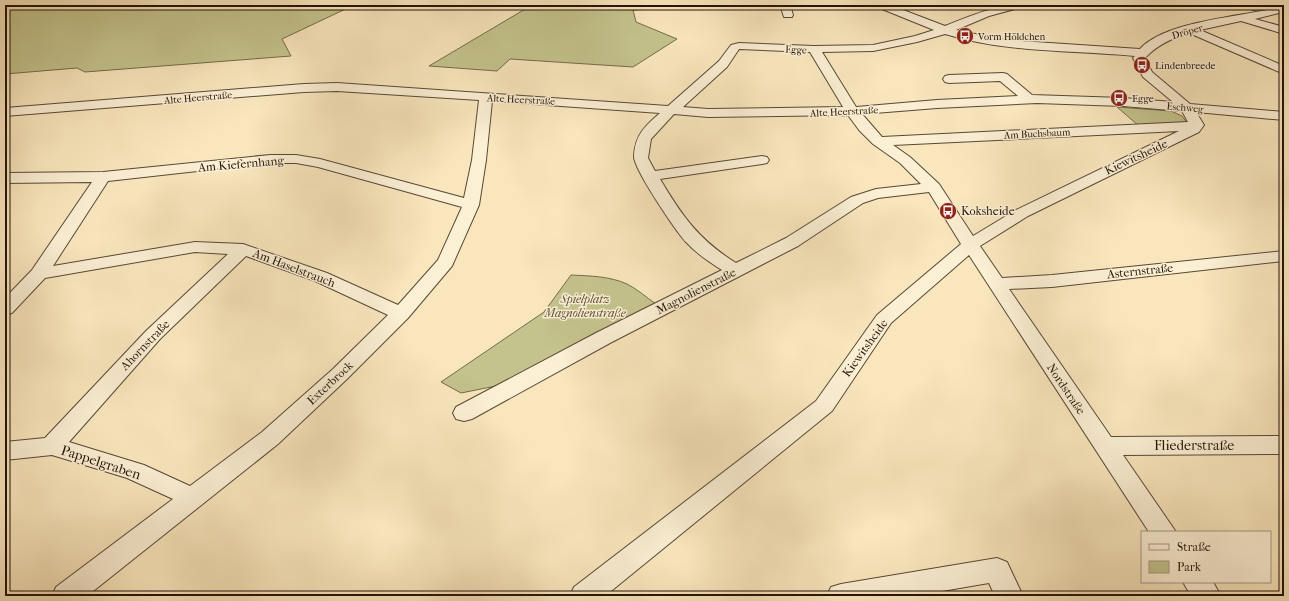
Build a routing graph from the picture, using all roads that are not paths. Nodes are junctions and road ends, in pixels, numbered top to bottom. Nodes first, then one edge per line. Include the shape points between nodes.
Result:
1 (881, 5) edge
2 (1018, 5) edge
3 (1282, 5) edge
4 (1245, 19) junction
5 (1189, 29) junction
6 (946, 30) junction
7 (1284, 31) edge
8 (814, 49) junction
9 (1142, 53) junction
10 (1284, 70) edge
11 (949, 79) dead end
12 (486, 97) junction
13 (1033, 99) junction
14 (1186, 107) junction
15 (671, 111) junction
16 (853, 111) junction
17 (8, 114) edge
18 (1284, 116) edge
19 (1196, 126) junction
20 (878, 141) junction
21 (762, 160) dead end
22 (650, 176) junction
23 (103, 177) junction
24 (5, 178) edge
25 (933, 187) junction
26 (471, 205) junction
27 (970, 245) junction
28 (243, 249) junction
29 (1284, 256) edge
30 (736, 271) junction
31 (40, 274) junction
32 (996, 284) junction
33 (5, 309) edge
34 (401, 314) junction
35 (464, 413) dead end
36 (1284, 445) edge
37 (52, 446) junction
38 (1105, 446) junction
39 (5, 451) edge
40 (193, 498) junction
41 (1162, 531) edge
42 (1199, 583) edge
43 (66, 596) edge
44 (584, 596) edge
45 (841, 596) edge
46 (1008, 596) edge
47 (1207, 596) edge

1 - 6 street
2 - 6 street via 984,14
3 - 4 street, Dröper via 1279,10
4 - 5 street, Dröper
4 - 7 street
5 - 9 street, Dröper via 1172,34
5 - 10 street
6 - 8 street, Egge via 873,48
6 - 9 street via 984,40 1024,45
8 - 15 street, Egge via 735,47 723,64
8 - 16 street
9 - 14 street via 1139,58 1147,74
11 - 13 street via 1003,77
12 - 15 street, Alte Heerstraße
12 - 17 street, Alte Heerstraße via 304,88
12 - 26 street, Exterbrock via 480,160
13 - 14 street, Eschweg
13 - 16 street, Alte Heerstraße
14 - 18 street, Eschweg
14 - 19 street
15 - 16 street, Alte Heerstraße via 751,114
15 - 22 street via 644,138 641,158
16 - 20 street
19 - 20 street, Am Buchsbaum
19 - 27 street, Kiewitsheide via 1184,135 1022,213
20 - 25 street via 905,160
21 - 22 street
22 - 30 street via 692,238 710,255
23 - 24 street, Am Kiefernhang
23 - 26 street, Am Kiefernhang via 270,159 296,159 320,163
23 - 31 street
25 - 27 street
25 - 30 street, Magnolienstraße via 876,194 857,200 792,242
26 - 34 street, Exterbrock via 446,262
27 - 32 street, Nordstraße
27 - 44 street, Kiewitsheide via 884,319 824,406
28 - 31 street, Am Haselstrauch via 195,247
28 - 34 street, Am Haselstrauch via 321,277
28 - 37 street, Ahornstraße via 153,335
29 - 32 street, Asternstraße via 1052,281
30 - 35 street, Magnolienstraße via 603,338
31 - 33 street
32 - 38 street, Nordstraße
34 - 40 street, Exterbrock via 270,438
36 - 38 street, Fliederstraße
37 - 39 street, Pappelgraben
37 - 40 street, Pappelgraben via 135,471
38 - 41 street, Nordstraße
40 - 43 street, Exterbrock
42 - 47 street
45 - 46 street via 997,570

